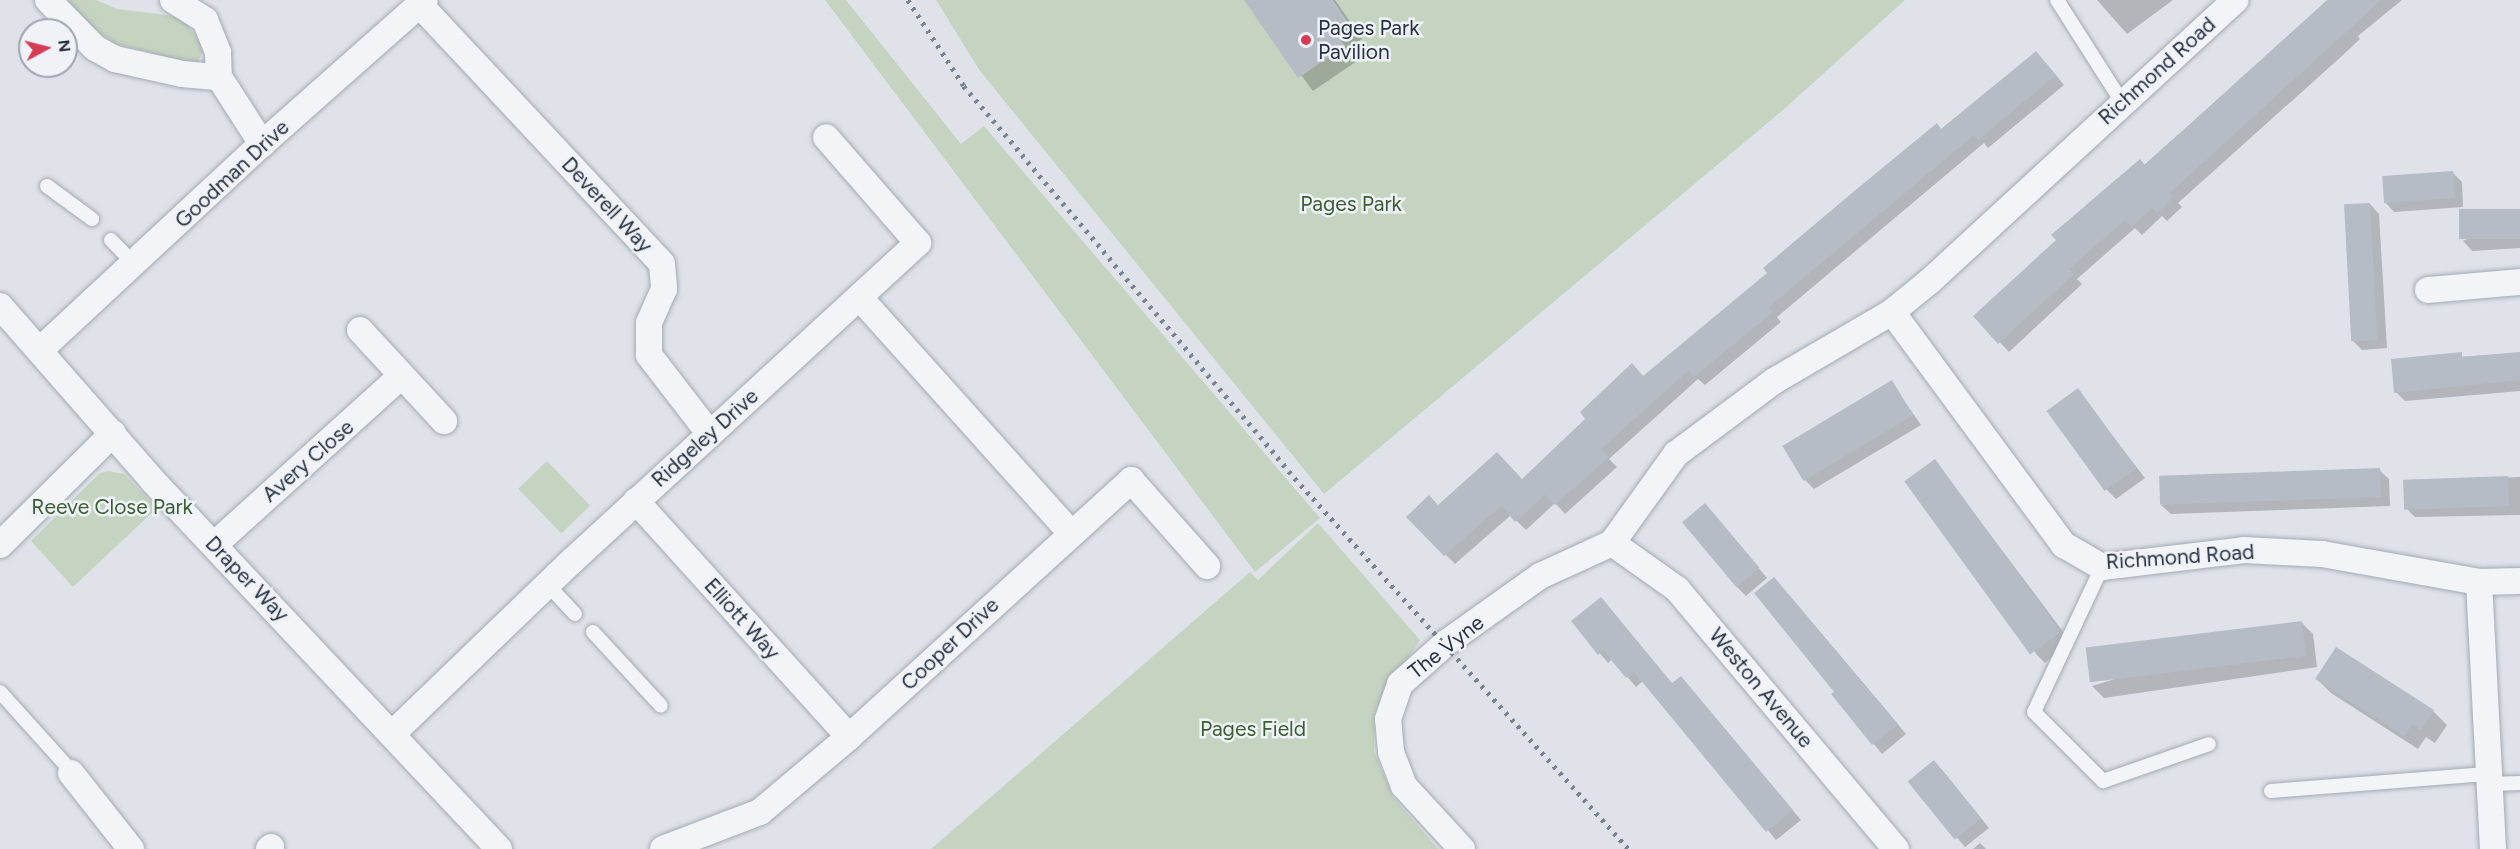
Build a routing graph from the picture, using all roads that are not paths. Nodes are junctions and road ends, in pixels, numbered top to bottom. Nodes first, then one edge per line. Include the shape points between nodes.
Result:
1 (48, 0) edge
2 (173, 0) edge
3 (2057, 0) edge
4 (2236, 0) edge
5 (423, 2) edge
6 (219, 77) junction
7 (2122, 102) junction
8 (826, 137) dead end
9 (262, 144) junction
10 (47, 186) dead end
11 (92, 219) dead end
12 (111, 240) dead end
13 (135, 265) junction
14 (2520, 282) edge
15 (2428, 290) dead end
16 (860, 298) junction
17 (0, 306) edge
18 (1892, 312) junction
19 (360, 330) dead end
20 (40, 350) junction
21 (400, 376) junction
22 (444, 421) dead end
23 (113, 433) junction
24 (709, 433) junction
25 (636, 501) junction
26 (1071, 533) junction
27 (1612, 543) junction
28 (0, 545) edge
29 (214, 545) junction
30 (1206, 566) dead end
31 (2102, 567) junction
32 (2520, 581) edge
33 (2480, 582) junction
34 (548, 584) junction
35 (1503, 603) joint
36 (575, 614) dead end
37 (593, 632) dead end
38 (0, 692) edge
39 (661, 706) dead end
40 (393, 733) junction
41 (849, 737) junction
42 (2209, 744) dead end
43 (68, 768) joint
44 (2490, 779) junction
45 (2520, 783) edge
46 (2271, 791) dead end
47 (127, 847) edge
48 (499, 849) edge
49 (663, 849) edge
50 (1462, 849) edge
51 (1896, 849) edge
52 (2493, 849) edge

1 - 6 street via 95,48 115,59 182,74
2 - 6 street via 205,20 218,53
3 - 7 lane
4 - 7 street, Richmond Road
5 - 9 street, Goodman Drive
5 - 24 street, Deverell Way via 662,264 664,289 649,324 649,355
6 - 9 street
7 - 18 street, Richmond Road
8 - 16 street, Ridgeley Drive via 918,243
9 - 13 street, Goodman Drive
10 - 11 lane
12 - 13 lane
13 - 20 street, Goodman Drive
14 - 15 street
16 - 24 street, Ridgeley Drive
16 - 26 street
17 - 20 street, Draper Way
18 - 27 street, Richmond Road via 1774,381 1676,454
18 - 31 street, Richmond Road via 2064,544
19 - 21 street
20 - 23 street, Draper Way
21 - 22 street
21 - 29 street, Avery Close
23 - 28 street
23 - 29 street, Draper Way
24 - 25 street, Ridgeley Drive
25 - 34 street, Ridgeley Drive
25 - 41 street, Elliott Way
26 - 30 street, Cooper Drive via 1131,480
26 - 41 street, Cooper Drive
27 - 35 street, Richmond Road via 1540,576
27 - 51 street, Weston Avenue via 1677,589
29 - 40 street, Draper Way
31 - 33 street, Richmond Road via 2244,550 2322,554
31 - 42 lane via 2034,712 2103,781
32 - 33 street, Richmond Road
33 - 44 street
34 - 36 lane
34 - 40 street, Ridgeley Drive
35 - 50 street, The Vyne via 1446,643 1400,684 1388,719 1390,752 1404,786
37 - 39 lane
38 - 43 lane
40 - 48 street, Draper Way
41 - 49 street, Cooper Drive via 760,812
43 - 47 street
44 - 45 lane
44 - 46 lane
44 - 52 street

